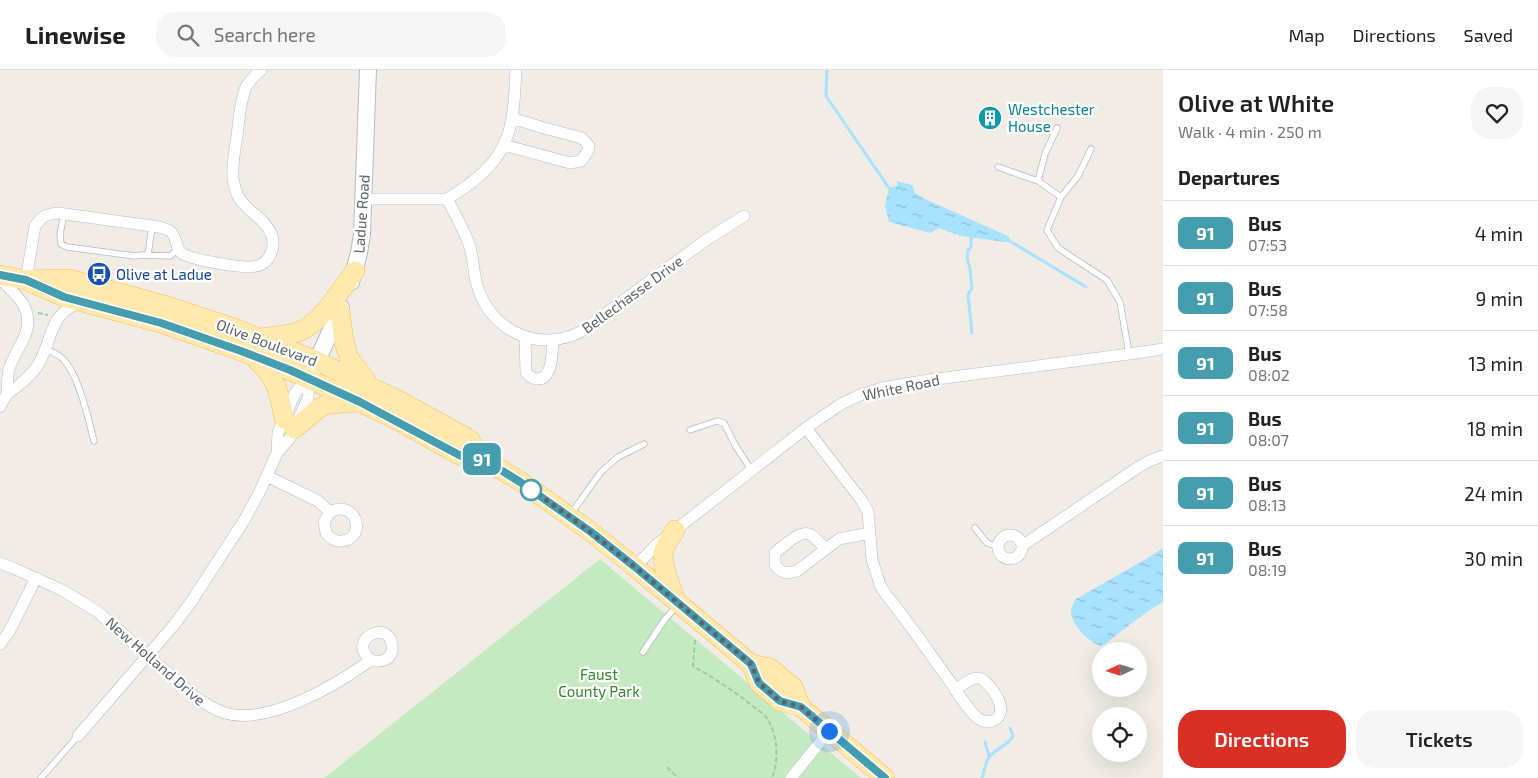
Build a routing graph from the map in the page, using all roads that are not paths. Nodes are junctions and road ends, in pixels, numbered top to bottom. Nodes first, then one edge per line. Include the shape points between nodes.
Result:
1 (261, 70) edge
2 (368, 70) edge
3 (516, 70) edge
4 (512, 118) junction
5 (1057, 128) dead end
6 (504, 145) junction
7 (1091, 149) dead end
8 (998, 167) dead end
9 (1038, 181) junction
10 (1061, 197) junction
11 (363, 199) junction
12 (446, 199) junction
13 (64, 214) junction
14 (744, 216) dead end
15 (152, 226) junction
16 (177, 250) junction
17 (148, 255) junction
18 (355, 271) junction
19 (0, 277) edge
20 (26, 280) junction
21 (85, 302) junction
22 (340, 311) junction
23 (525, 337) junction
24 (260, 338) junction
25 (554, 341) junction
26 (1163, 348) edge
27 (46, 349) junction
28 (1129, 354) junction
29 (251, 355) junction
30 (317, 361) junction
31 (309, 378) junction
32 (365, 393) junction
33 (6, 394) junction
34 (0, 407) edge
35 (289, 424) junction
36 (806, 428) junction
37 (690, 430) dead end
38 (94, 441) dead end
39 (644, 444) dead end
40 (1163, 456) edge
41 (752, 471) junction
42 (267, 476) junction
43 (330, 512) dead end
44 (569, 516) junction
45 (975, 528) dead end
46 (675, 530) junction
47 (870, 533) junction
48 (1022, 546) junction
49 (998, 547) junction
50 (825, 549) dead end
51 (0, 563) edge
52 (635, 567) junction
53 (36, 578) junction
54 (678, 602) junction
55 (0, 644) edge
56 (643, 652) dead end
57 (148, 655) junction
58 (371, 660) dead end
59 (955, 690) dead end
60 (829, 731) junction
61 (78, 736) joint
62 (41, 778) edge
63 (790, 778) edge
64 (885, 778) edge

1 - 16 street via 247,86 242,102 233,177 238,197 268,227 274,244 272,253 260,266 249,267 199,260
2 - 11 main road, Ladue Road
3 - 4 street
4 - 6 street
4 - 6 street via 582,138 589,146 588,151 581,160 570,162
5 - 9 lane via 1044,154
6 - 12 street via 485,171
7 - 10 lane via 1078,176
8 - 9 lane
9 - 10 lane
10 - 28 lane via 1047,230 1058,248 1107,280 1120,302
11 - 12 street
11 - 18 main road, Ladue Road via 362,234
12 - 23 street, Bellechasse Drive via 468,242 483,302 491,315 504,326
13 - 15 street
13 - 17 lane via 60,234 61,244 67,247
13 - 20 street via 47,214 35,226
14 - 25 street, Bellechasse Drive via 582,331
15 - 16 street via 170,231
15 - 17 lane
16 - 17 lane via 170,256
18 - 22 main road, Ladue Road
18 - 24 main road via 320,316 308,326 298,332
19 - 20 main road, Olive Boulevard
19 - 33 street via 20,298 28,315 28,326 9,371
20 - 21 main road, Olive Boulevard via 64,297
20 - 24 main road, Olive Boulevard via 68,279 167,306
21 - 27 street via 60,315
21 - 29 main road, Olive Boulevard via 161,323
22 - 30 main road, Ladue Road
22 - 32 main road via 344,342
23 - 25 street, Bellechasse Drive
23 - 25 street via 526,372 536,379 544,377 549,370
24 - 30 main road, Olive Boulevard
26 - 28 street, White Road
27 - 33 street via 35,369
27 - 38 lane via 64,359 72,373
28 - 36 street, White Road via 882,388 841,404
29 - 31 main road, Olive Boulevard
29 - 35 main road via 275,381
30 - 31 main road, Ladue Road
30 - 32 main road, Olive Boulevard
31 - 32 main road, Olive Boulevard
31 - 35 street via 308,398
32 - 35 main road via 328,404
32 - 44 main road, Olive Boulevard via 461,456 485,460
33 - 34 street
35 - 42 street via 290,438 277,453
36 - 41 street, White Road
36 - 47 street via 862,501 868,512
37 - 41 lane via 716,421 724,423
39 - 44 lane via 618,457 602,472
40 - 48 street via 1137,468
41 - 46 street, White Road
42 - 43 street via 318,501
42 - 57 street via 245,519 191,602
44 - 52 main road, Olive Boulevard
45 - 49 lane via 987,543
46 - 52 street, White Road
46 - 54 main road via 663,554 665,571
47 - 50 street via 839,540
47 - 59 street via 872,559 880,585
48 - 49 street via 1016,536 1009,535 1000,540
48 - 49 street via 1017,557 1009,559 1002,556
51 - 53 street, New Holland Drive
52 - 54 main road, Olive Boulevard
53 - 55 street
53 - 57 street, New Holland Drive via 98,612
54 - 56 lane
54 - 60 main road, Olive Boulevard via 751,664 759,683 780,701 801,707
57 - 58 street, New Holland Drive via 211,708 242,715 281,709 318,692
57 - 61 street
60 - 63 street
60 - 64 main road, Olive Boulevard
61 - 62 lane

